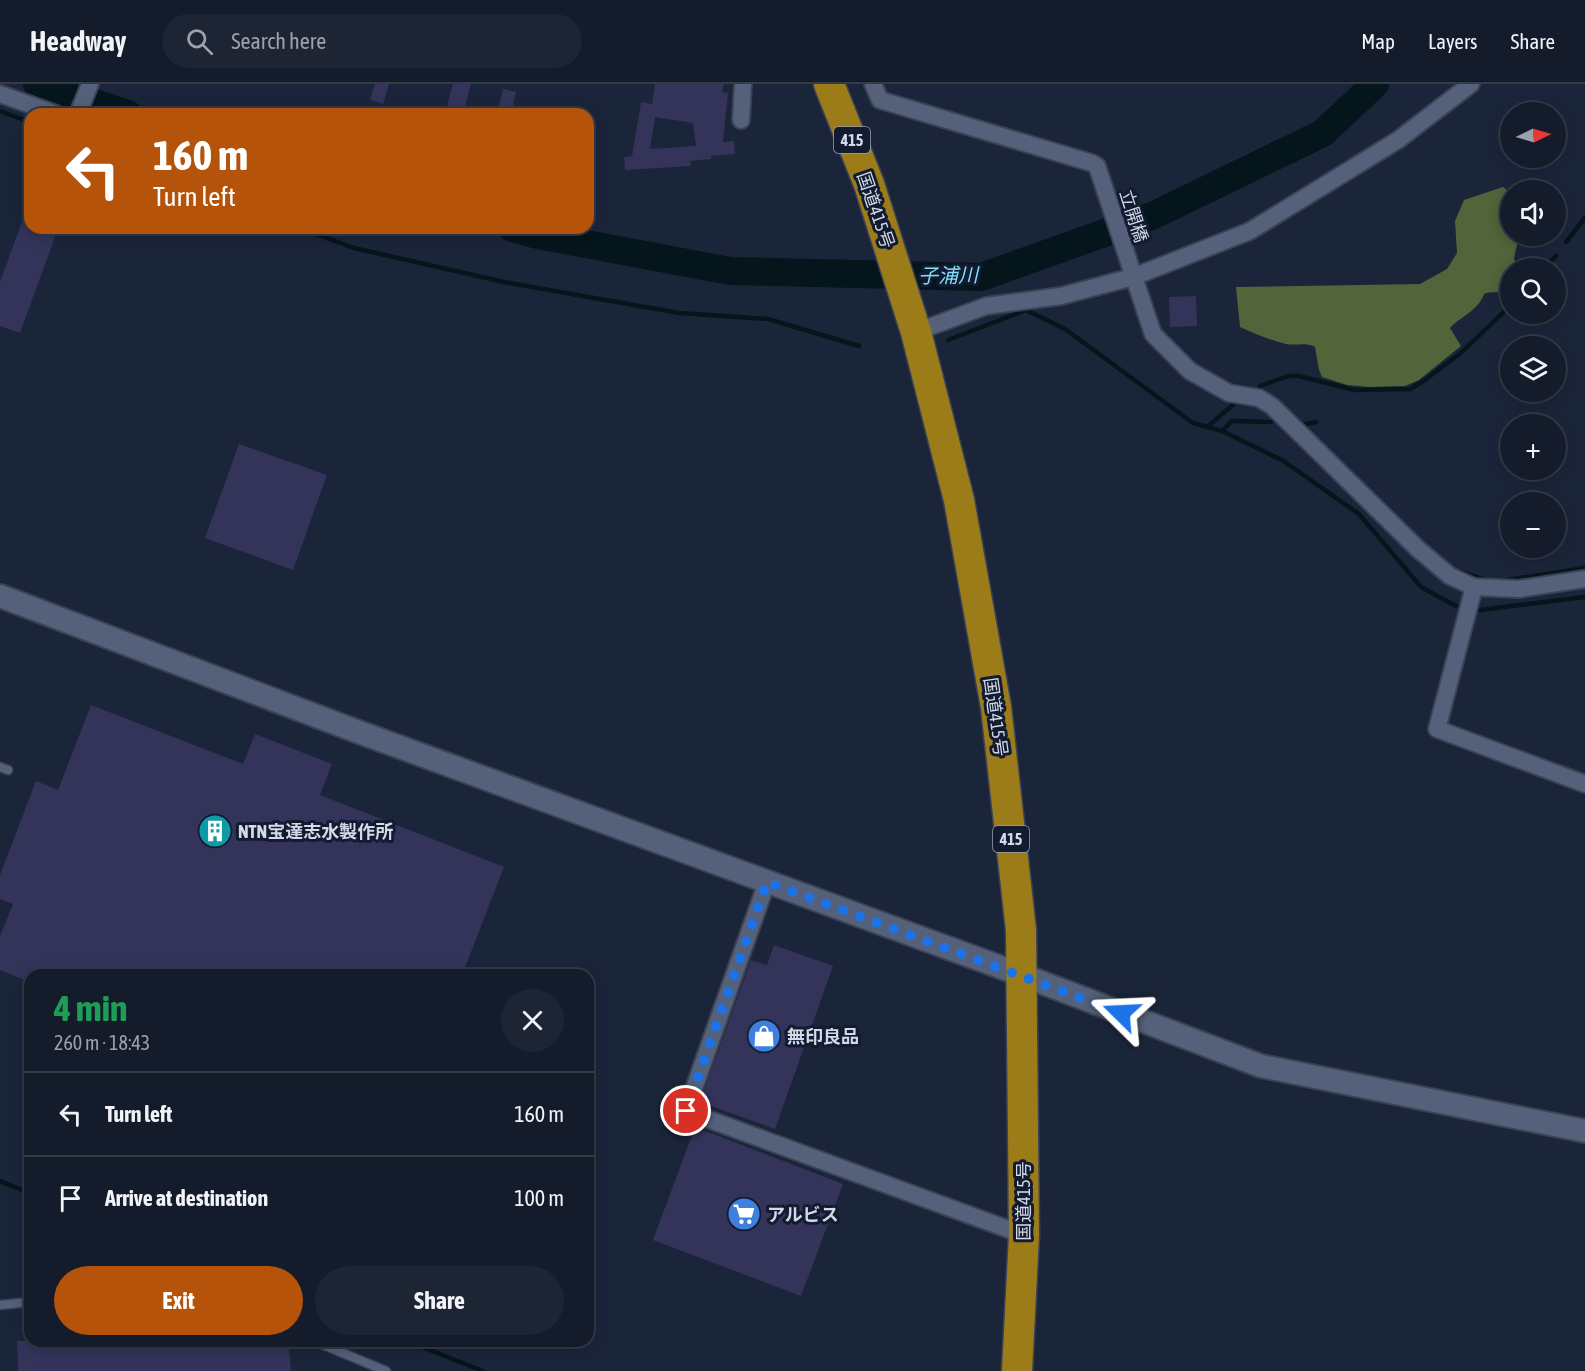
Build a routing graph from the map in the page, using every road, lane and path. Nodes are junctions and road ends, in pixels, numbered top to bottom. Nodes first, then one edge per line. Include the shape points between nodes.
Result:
1 (90, 84) edge
2 (743, 84) edge
3 (830, 84) edge
4 (873, 84) edge
5 (1471, 84) edge
6 (0, 94) edge
7 (39, 108) edge
8 (80, 108) edge
9 (741, 120) dead end
10 (1132, 273) junction
11 (914, 324) junction
12 (1585, 579) edge
13 (1474, 587) junction
14 (0, 596) edge
15 (1585, 784) edge
16 (767, 882) junction
17 (1022, 975) junction
18 (1585, 1131) edge
19 (1024, 1235) junction
20 (24, 1303) edge
21 (0, 1305) edge
22 (328, 1347) edge
23 (386, 1371) edge
24 (1017, 1371) edge

1 - 8 street
2 - 9 street
3 - 11 highway, 国道415号 / 415 via 873,197
4 - 10 street, 立開橋 via 880,100 1092,163 1101,175
5 - 10 street via 1398,140 1250,231
6 - 7 street
10 - 11 street via 1061,296 986,306
10 - 13 street, 立開橋 via 1153,334 1190,371 1230,393 1259,398 1272,405 1418,549 1450,576
11 - 17 highway, 国道415号 / 415 via 959,500 996,707 1021,930
12 - 13 street via 1519,590
13 - 15 street via 1437,729
14 - 16 street
16 - 17 street
16 - 19 street via 686,1111
17 - 18 street via 1261,1066
17 - 19 highway, 国道415号 / 415
19 - 24 highway, 国道415号 / 415
20 - 21 lane
22 - 23 lane

